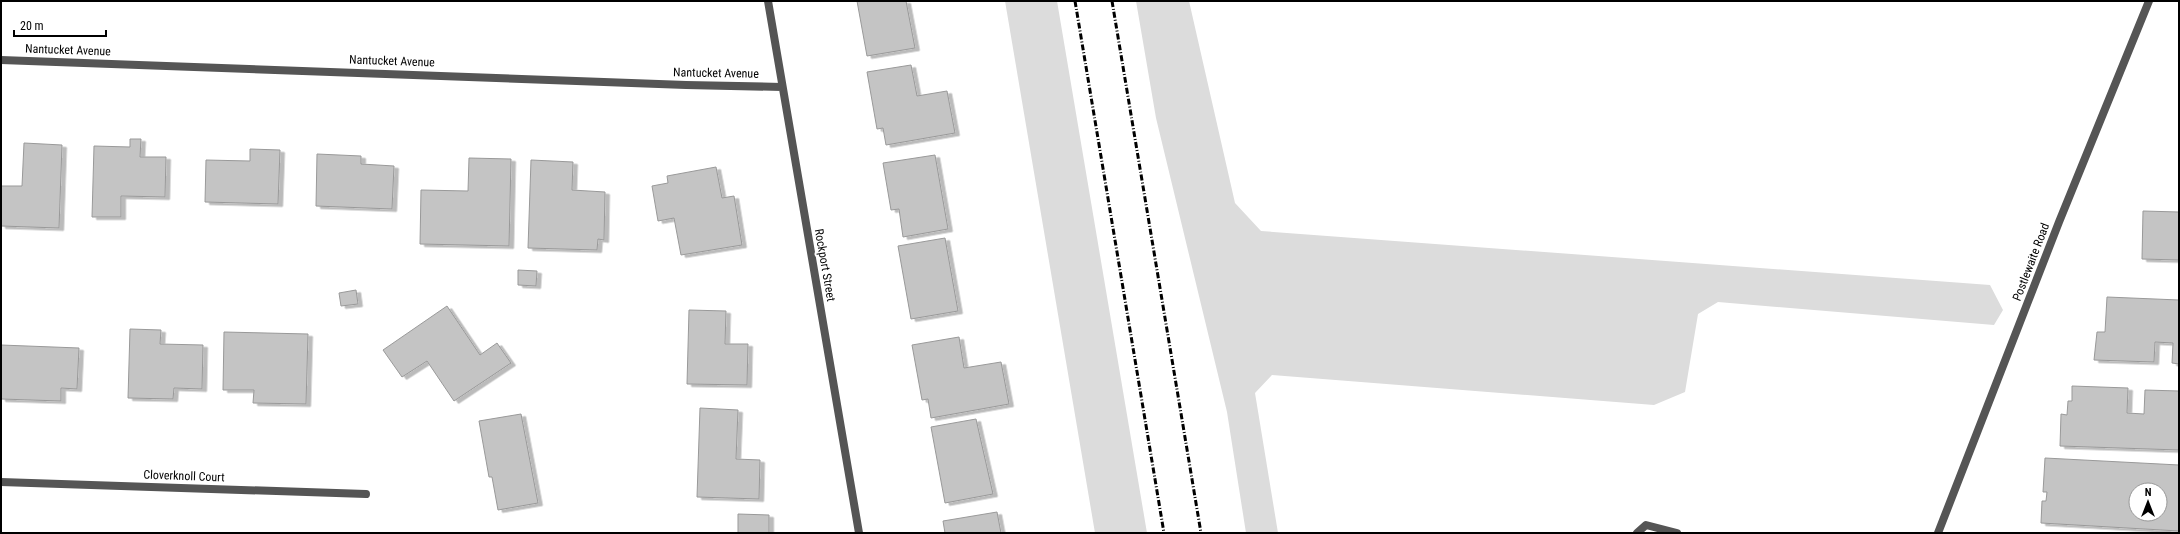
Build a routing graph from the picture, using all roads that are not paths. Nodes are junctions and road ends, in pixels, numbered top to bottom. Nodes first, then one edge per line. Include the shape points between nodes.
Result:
1 (768, 1) edge
2 (2149, 1) edge
3 (1, 60) edge
4 (782, 86) junction
5 (1, 482) edge
6 (366, 494) dead end
7 (859, 533) edge
8 (1637, 533) edge
9 (1677, 533) edge
10 (1938, 533) edge

1 - 4 street, Rockport Street
2 - 10 street, Postlewaite Road via 2059,222
3 - 4 street, Nantucket Avenue via 686,85
4 - 7 street, Rockport Street
5 - 6 street, Cloverknoll Court
8 - 9 street via 1646,525

